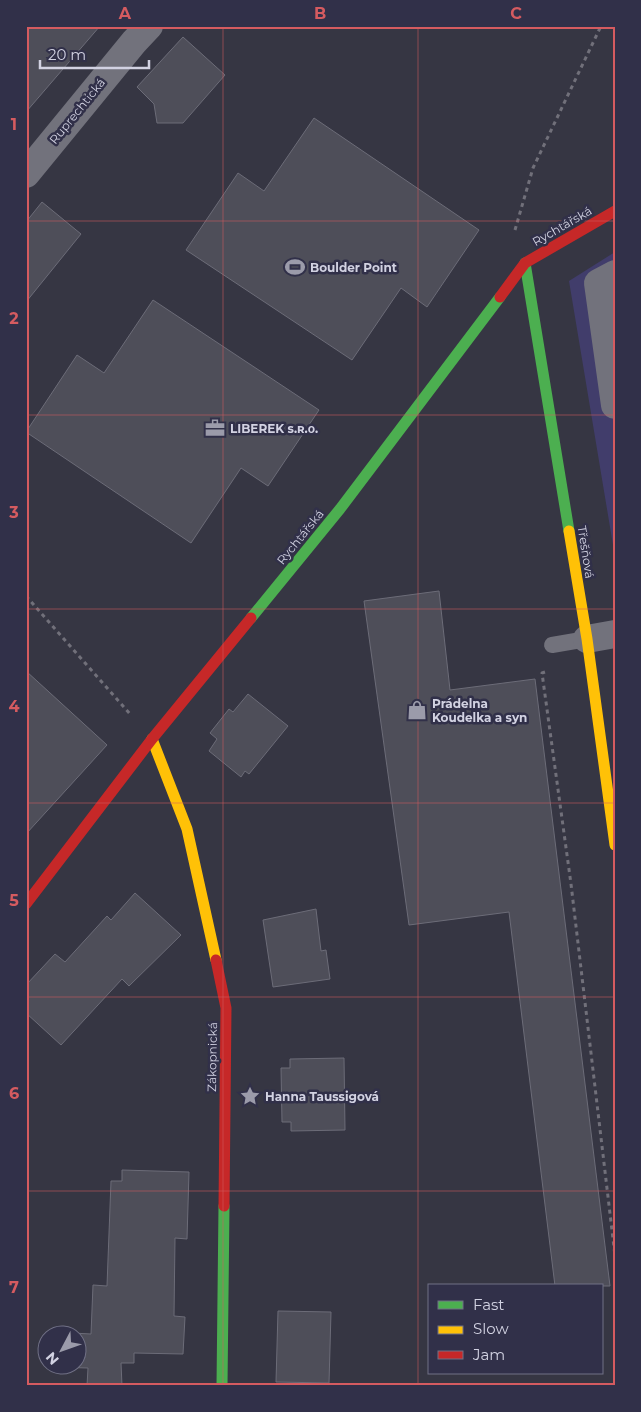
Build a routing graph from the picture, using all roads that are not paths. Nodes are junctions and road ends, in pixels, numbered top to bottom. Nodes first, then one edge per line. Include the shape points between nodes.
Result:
1 (149, 26) edge
2 (26, 174) edge
3 (615, 212) edge
4 (525, 263) junction
5 (615, 274) edge
6 (615, 405) edge
7 (615, 634) edge
8 (587, 639) junction
9 (556, 644) road end
10 (152, 740) junction
11 (615, 845) edge
12 (26, 904) edge
13 (222, 1386) edge

1 - 2 street, Ruprechtická
3 - 4 street, Rychtářská
4 - 8 street, Třešňová
4 - 10 street, Rychtářská via 340,510
5 - 6 street via 598,283
7 - 8 street
8 - 9 lane
8 - 11 street, Třešňová
10 - 12 street, Rychtářská
10 - 13 street, Zákopnická via 187,828 226,1008

